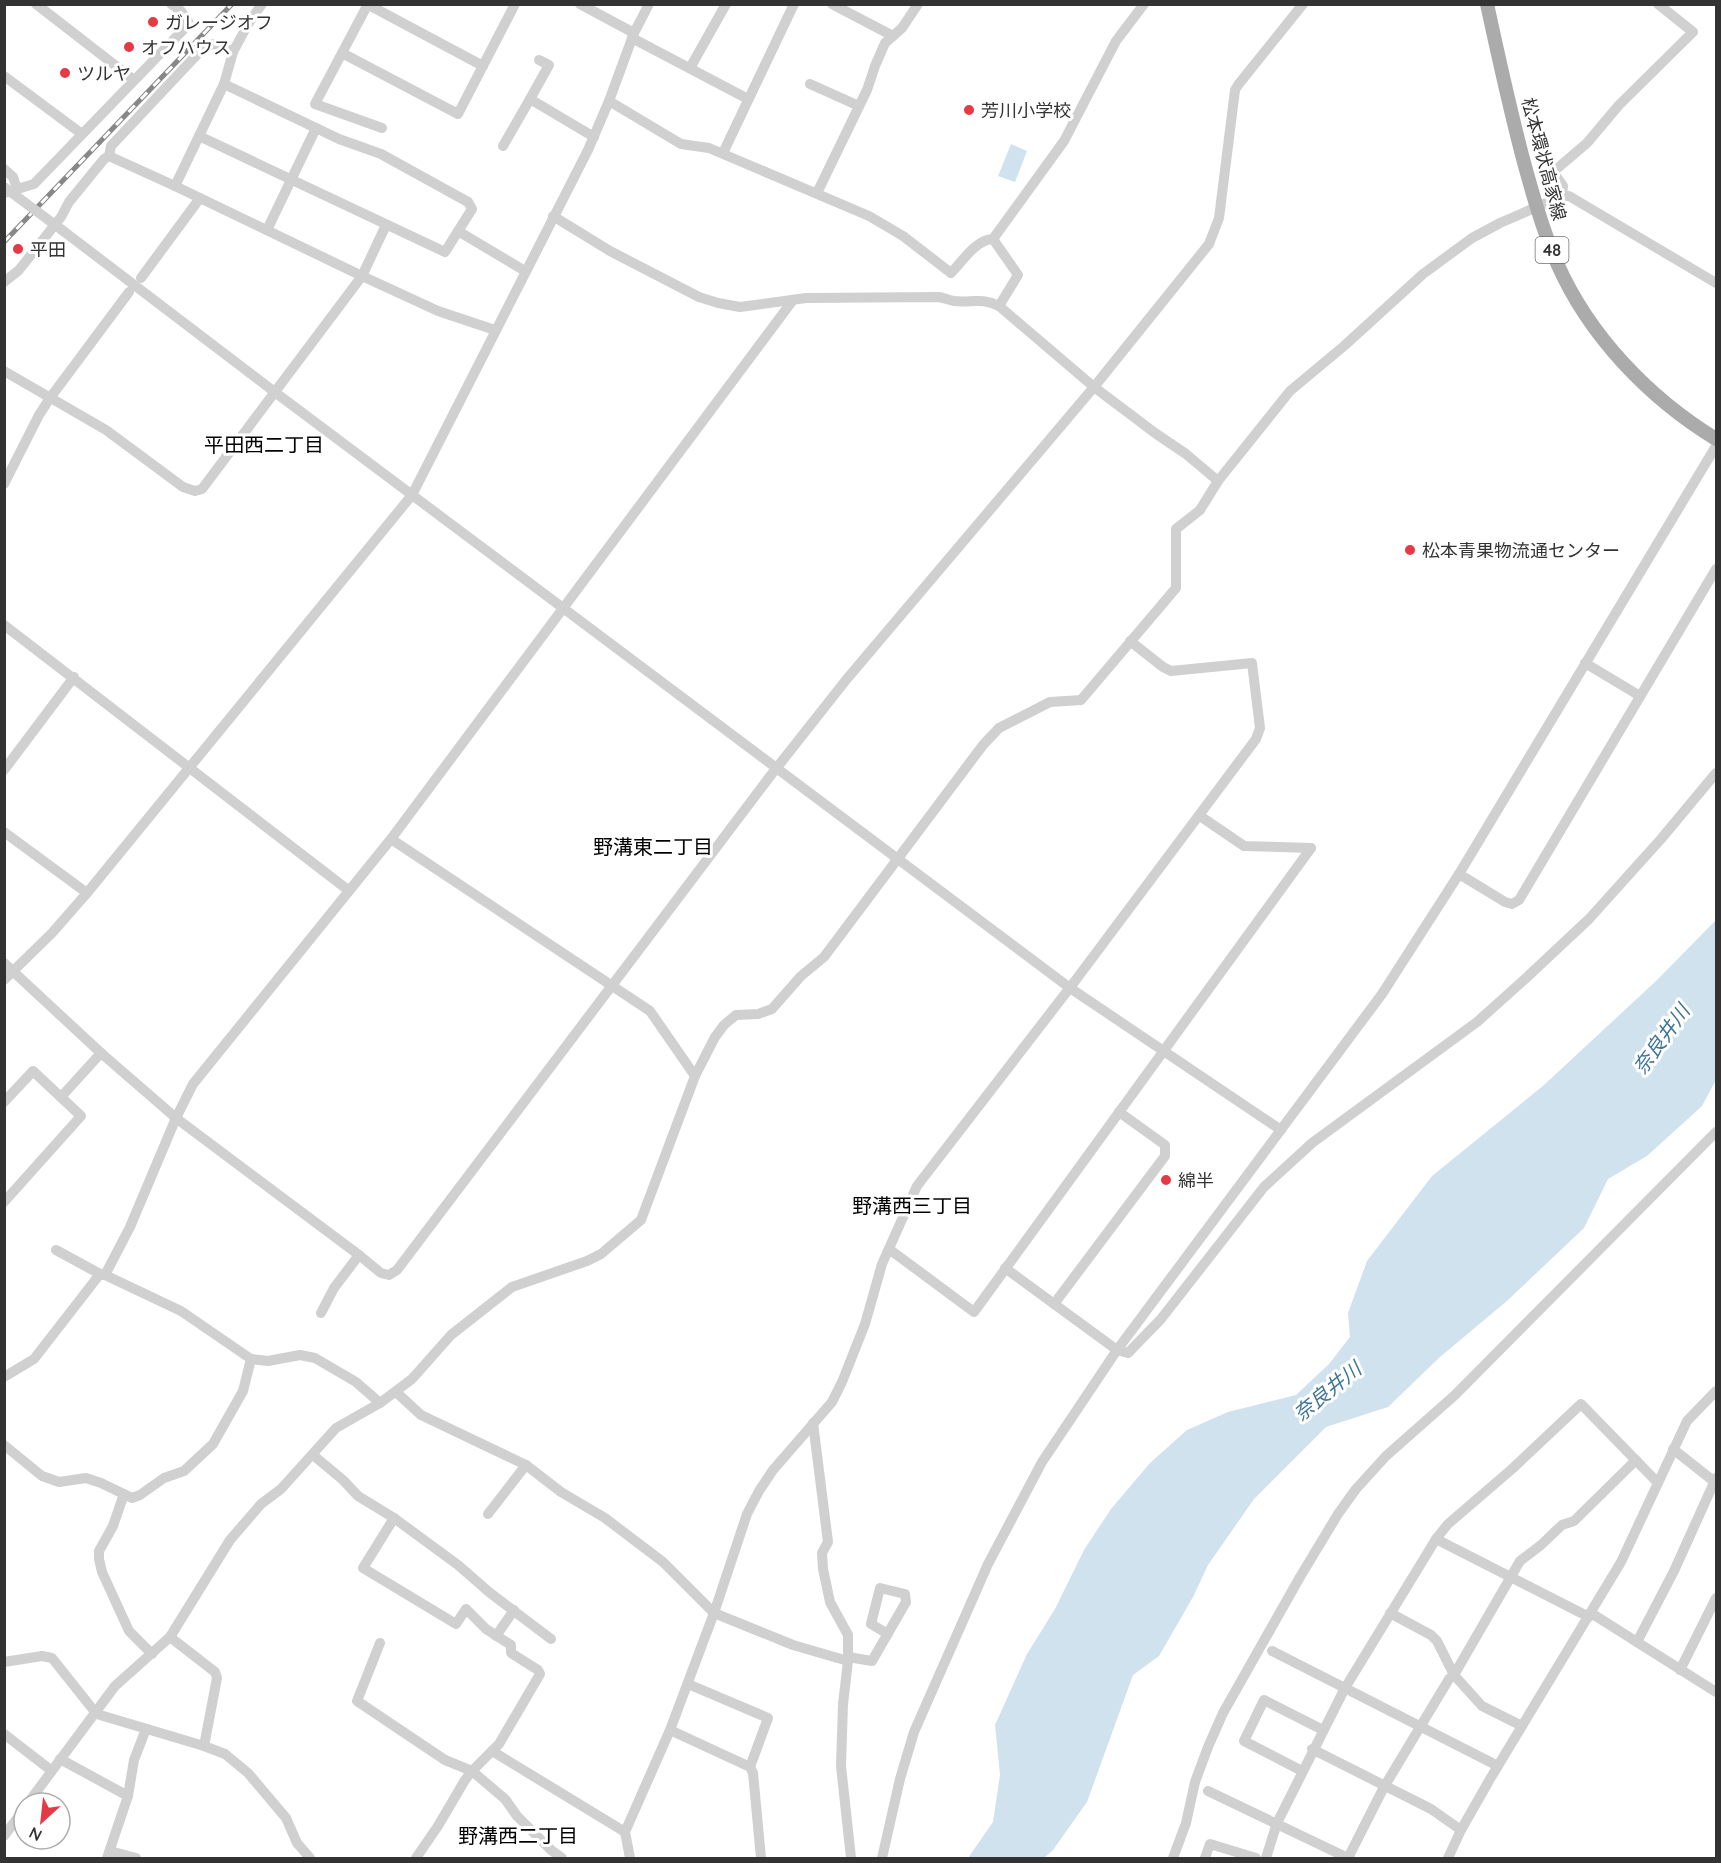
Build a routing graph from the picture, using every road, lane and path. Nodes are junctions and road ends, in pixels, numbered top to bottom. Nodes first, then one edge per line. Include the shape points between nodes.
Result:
1 (36, 4) edge
2 (171, 4) edge
3 (262, 4) edge
4 (515, 4) edge
5 (580, 4) edge
6 (649, 4) edge
7 (726, 4) edge
8 (794, 4) edge
9 (832, 4) edge
10 (918, 4) edge
11 (1144, 4) edge
12 (1303, 4) edge
13 (1487, 4) edge
14 (1658, 4) edge
15 (368, 5) edge
16 (633, 35) junction
17 (893, 36) junction
18 (233, 52) junction
19 (342, 53) junction
20 (539, 60) dead end
21 (483, 66) junction
22 (690, 68) junction
23 (5, 76) edge
24 (134, 80) junction
25 (224, 84) junction
26 (810, 84) dead end
27 (530, 99) junction
28 (748, 99) junction
29 (609, 101) junction
30 (859, 106) junction
31 (316, 128) junction
32 (382, 128) dead end
33 (82, 134) junction
34 (199, 136) junction
35 (594, 137) junction
36 (503, 146) dead end
37 (723, 153) junction
38 (109, 156) junction
39 (4, 169) edge
40 (291, 179) junction
41 (175, 186) junction
42 (4, 187) edge
43 (17, 189) junction
44 (4, 193) edge
45 (817, 193) junction
46 (1562, 196) junction
47 (200, 198) junction
48 (1536, 208) junction
49 (553, 216) junction
50 (386, 225) junction
51 (267, 230) junction
52 (458, 231) junction
53 (993, 239) junction
54 (525, 271) junction
55 (362, 276) junction
56 (141, 278) dead end
57 (4, 282) edge
58 (1716, 283) edge
59 (129, 292) dead end
60 (793, 300) junction
61 (999, 306) junction
62 (495, 330) junction
63 (4, 371) edge
64 (1094, 387) junction
65 (276, 393) junction
66 (50, 398) junction
67 (1716, 439) edge
68 (1716, 446) edge
69 (1218, 481) junction
70 (4, 484) edge
71 (412, 495) junction
72 (1716, 569) edge
73 (563, 608) junction
74 (4, 625) edge
75 (1130, 641) junction
76 (1585, 663) junction
77 (74, 677) junction
78 (1640, 696) junction
79 (191, 767) junction
80 (777, 767) junction
81 (4, 770) edge
82 (1716, 773) edge
83 (1200, 816) junction
84 (4, 832) edge
85 (391, 838) junction
86 (897, 858) junction
87 (1459, 874) junction
88 (348, 890) junction
89 (87, 893) junction
90 (4, 963) edge
91 (14, 972) junction
92 (4, 980) edge
93 (612, 986) junction
94 (1070, 988) junction
95 (1164, 1052) junction
96 (101, 1053) junction
97 (695, 1076) junction
98 (61, 1097) junction
99 (4, 1102) edge
100 (1119, 1112) junction
101 (176, 1118) junction
102 (1281, 1130) junction
103 (1716, 1132) edge
104 (4, 1202) edge
105 (889, 1249) junction
106 (56, 1250) dead end
107 (359, 1255) junction
108 (1005, 1268) junction
109 (102, 1275) junction
110 (1054, 1304) junction
111 (321, 1313) dead end
112 (1117, 1350) junction
113 (251, 1359) junction
114 (4, 1377) edge
115 (396, 1392) junction
116 (1716, 1392) edge
117 (380, 1403) junction
118 (813, 1423) junction
119 (6, 1448) edge
120 (1673, 1449) junction
121 (313, 1455) junction
122 (1636, 1460) junction
123 (526, 1465) junction
124 (1716, 1481) edge
125 (1658, 1483) junction
126 (124, 1494) junction
127 (489, 1514) dead end
128 (394, 1518) junction
129 (1436, 1539) junction
130 (1512, 1577) junction
131 (1716, 1598) edge
132 (514, 1610) junction
133 (714, 1613) junction
134 (1390, 1613) junction
135 (1590, 1615) junction
136 (888, 1634) dead end
137 (496, 1636) junction
138 (170, 1637) junction
139 (551, 1639) dead end
140 (1637, 1642) junction
141 (380, 1643) dead end
142 (1272, 1651) dead end
143 (152, 1654) junction
144 (848, 1659) junction
145 (4, 1662) edge
146 (1680, 1670) junction
147 (1454, 1675) junction
148 (688, 1684) junction
149 (1345, 1688) junction
150 (1716, 1692) edge
151 (95, 1712) junction
152 (1420, 1726) junction
153 (1522, 1726) junction
154 (146, 1729) junction
155 (670, 1730) junction
156 (1323, 1730) junction
157 (4, 1734) edge
158 (204, 1746) junction
159 (1312, 1749) junction
160 (492, 1751) junction
161 (60, 1759) junction
162 (1498, 1766) junction
163 (750, 1767) junction
164 (52, 1771) junction
165 (472, 1771) junction
166 (1302, 1771) junction
167 (1384, 1787) junction
168 (37, 1791) edge
169 (1208, 1791) dead end
170 (128, 1797) junction
171 (1277, 1823) junction
172 (1461, 1830) junction
173 (625, 1832) junction
174 (109, 1855) edge
175 (136, 1858) edge
176 (310, 1858) edge
177 (416, 1858) edge
178 (562, 1858) edge
179 (630, 1858) edge
180 (761, 1858) edge
181 (851, 1858) edge
182 (882, 1858) edge
183 (1173, 1858) edge
184 (1205, 1858) edge
185 (1256, 1858) edge
186 (1266, 1858) edge
187 (1349, 1858) edge
188 (1448, 1858) edge

1 - 24 street
2 - 24 street via 188,21
3 - 18 street
4 - 21 street
5 - 16 street
6 - 16 street
7 - 22 street
8 - 28 street
9 - 17 street
10 - 17 street
11 - 53 street via 1116,41 1064,141
12 - 64 street via 1235,90 1219,218 1209,244
13 - 48 main road, 松本環状高家線 / 48
14 - 46 street via 1693,32 1619,105 1587,143 1553,172 1563,186
15 - 19 street
15 - 21 street
16 - 22 street
16 - 29 street
17 - 30 street via 885,44
18 - 25 street
18 - 38 street via 216,44 206,45 111,146
19 - 21 street via 458,114
19 - 32 street via 315,104
20 - 27 street via 549,65
22 - 28 street
23 - 33 street
24 - 33 street
25 - 31 street
25 - 34 street
26 - 30 street
27 - 35 street
27 - 36 street
28 - 37 street
29 - 35 street
29 - 37 street via 681,144
30 - 45 street
31 - 40 street
31 - 52 street via 381,154 468,202 472,209
33 - 43 street via 34,184
34 - 40 street
34 - 41 street
35 - 49 street
37 - 45 street
38 - 41 street
38 - 57 street via 19,270
39 - 43 street via 13,177
40 - 50 street
40 - 51 street
41 - 47 street
42 - 65 street, bridge
43 - 44 street
45 - 53 street via 895,231 951,273 976,246
46 - 48 street
46 - 58 street via 1569,196
47 - 51 street
47 - 56 street
48 - 67 main road, 松本環状高家線 / 48 via 1557,263 1596,329 1655,393
48 - 69 street via 1472,238 1423,274 1290,391
49 - 54 street
49 - 60 street via 699,297 740,307
50 - 52 street via 445,252
50 - 55 street
51 - 55 street
52 - 54 street
53 - 61 street via 1018,275
54 - 62 street
55 - 62 street via 438,311
55 - 65 street
59 - 66 street
60 - 61 street via 939,297 956,301 979,299
60 - 73 street
61 - 64 street
62 - 71 street
63 - 66 street
64 - 69 street
64 - 80 street
65 - 66 street via 202,489 195,491 183,487 106,430
65 - 71 street
66 - 70 street
68 - 76 street
69 - 75 street via 1200,510 1176,529 1176,588
71 - 73 street
71 - 79 street
72 - 78 street
73 - 80 street
73 - 85 street
74 - 77 street
75 - 83 street via 1171,671 1252,663 1260,728
75 - 86 street via 1081,700 1050,702 999,728
76 - 78 street
76 - 87 street
77 - 79 street
77 - 81 street
78 - 87 street via 1519,900 1505,902
79 - 88 street
79 - 89 street
80 - 86 street
80 - 93 street
82 - 112 street via 1589,919 1477,1022 1312,1143 1264,1187 1138,1345 1128,1353
83 - 94 street
83 - 95 street via 1244,846 1311,848
84 - 89 street
85 - 88 street
85 - 93 street
86 - 94 street
86 - 97 street via 824,957 772,1009 736,1015 724,1025
87 - 102 street via 1383,993
88 - 101 street via 193,1084
89 - 91 street
90 - 91 street
91 - 92 street
91 - 96 street
93 - 97 street via 650,1011
93 - 107 street via 397,1270 389,1275 381,1273
94 - 95 street
94 - 105 street via 917,1186
95 - 100 street
95 - 102 street
96 - 98 street
96 - 101 street
97 - 115 street via 641,1220 594,1258 503,1293 451,1335
98 - 99 street via 33,1071
98 - 104 street via 81,1116
100 - 108 street
100 - 110 street via 1165,1145 1165,1156
101 - 107 street
101 - 109 street via 130,1227
102 - 112 street
103 - 183 street via 1455,1395 1386,1456 1338,1514 1223,1713 1195,1782
105 - 108 street via 974,1312
105 - 118 street via 866,1324 842,1382 832,1402
106 - 109 street
107 - 111 street
108 - 110 street
109 - 113 street via 181,1311
109 - 114 street via 34,1359
110 - 112 street
112 - 182 street via 1042,1462 988,1563 914,1732
113 - 117 street via 268,1361 300,1355 315,1358 356,1382
113 - 126 street via 243,1391 213,1444 184,1471 164,1478 140,1495
115 - 117 street
115 - 123 street via 421,1415
116 - 120 street via 1693,1413
117 - 121 street via 336,1428
118 - 133 street via 773,1470 747,1514
118 - 144 street via 828,1542 822,1553 823,1569 830,1602 848,1635
119 - 126 street via 42,1476 59,1482 86,1478
120 - 124 street
120 - 125 street
121 - 128 street via 358,1496
121 - 138 street via 261,1504 231,1540
122 - 125 street
122 - 129 street via 1581,1404
122 - 130 street via 1574,1521 1562,1525 1520,1561
123 - 127 street
123 - 133 street via 639,1543
124 - 140 street
125 - 135 street via 1621,1562
126 - 143 street via 99,1559 129,1631
128 - 132 street
128 - 137 street via 363,1568 456,1624 466,1609
129 - 130 street
129 - 134 street
130 - 135 street
130 - 147 street
131 - 146 street
132 - 137 street
132 - 139 street
133 - 144 street via 793,1645
133 - 148 street
134 - 147 street via 1431,1635
134 - 149 street
135 - 140 street
135 - 153 street
136 - 144 street via 872,1661
137 - 160 street via 511,1645 511,1653 540,1674
138 - 143 street
138 - 158 street via 215,1672 217,1678
140 - 146 street
141 - 165 street via 357,1701 445,1760
142 - 149 street
143 - 151 street via 116,1686
144 - 181 street via 841,1766
145 - 151 street via 52,1658
146 - 150 street
147 - 152 street
147 - 153 street via 1482,1706
148 - 155 street
148 - 163 street via 768,1718
149 - 152 street
149 - 156 street
151 - 154 street
151 - 161 street
152 - 162 street
152 - 167 street
153 - 162 street
154 - 158 street
154 - 170 street via 134,1760
155 - 163 street
155 - 173 street
156 - 159 street
156 - 166 street via 1264,1700 1244,1741
157 - 164 street
158 - 176 street via 225,1754 248,1773 286,1818 297,1843
159 - 166 street
159 - 167 street
160 - 165 street
160 - 173 street
161 - 164 street
161 - 170 street
162 - 172 street
163 - 180 street
164 - 168 street
165 - 177 street
165 - 178 street
166 - 171 street
167 - 172 street via 1431,1809
167 - 187 street
169 - 171 street
170 - 174 street
171 - 186 street
171 - 187 street
172 - 188 street
173 - 179 street
174 - 175 street
184 - 185 street via 1210,1844

